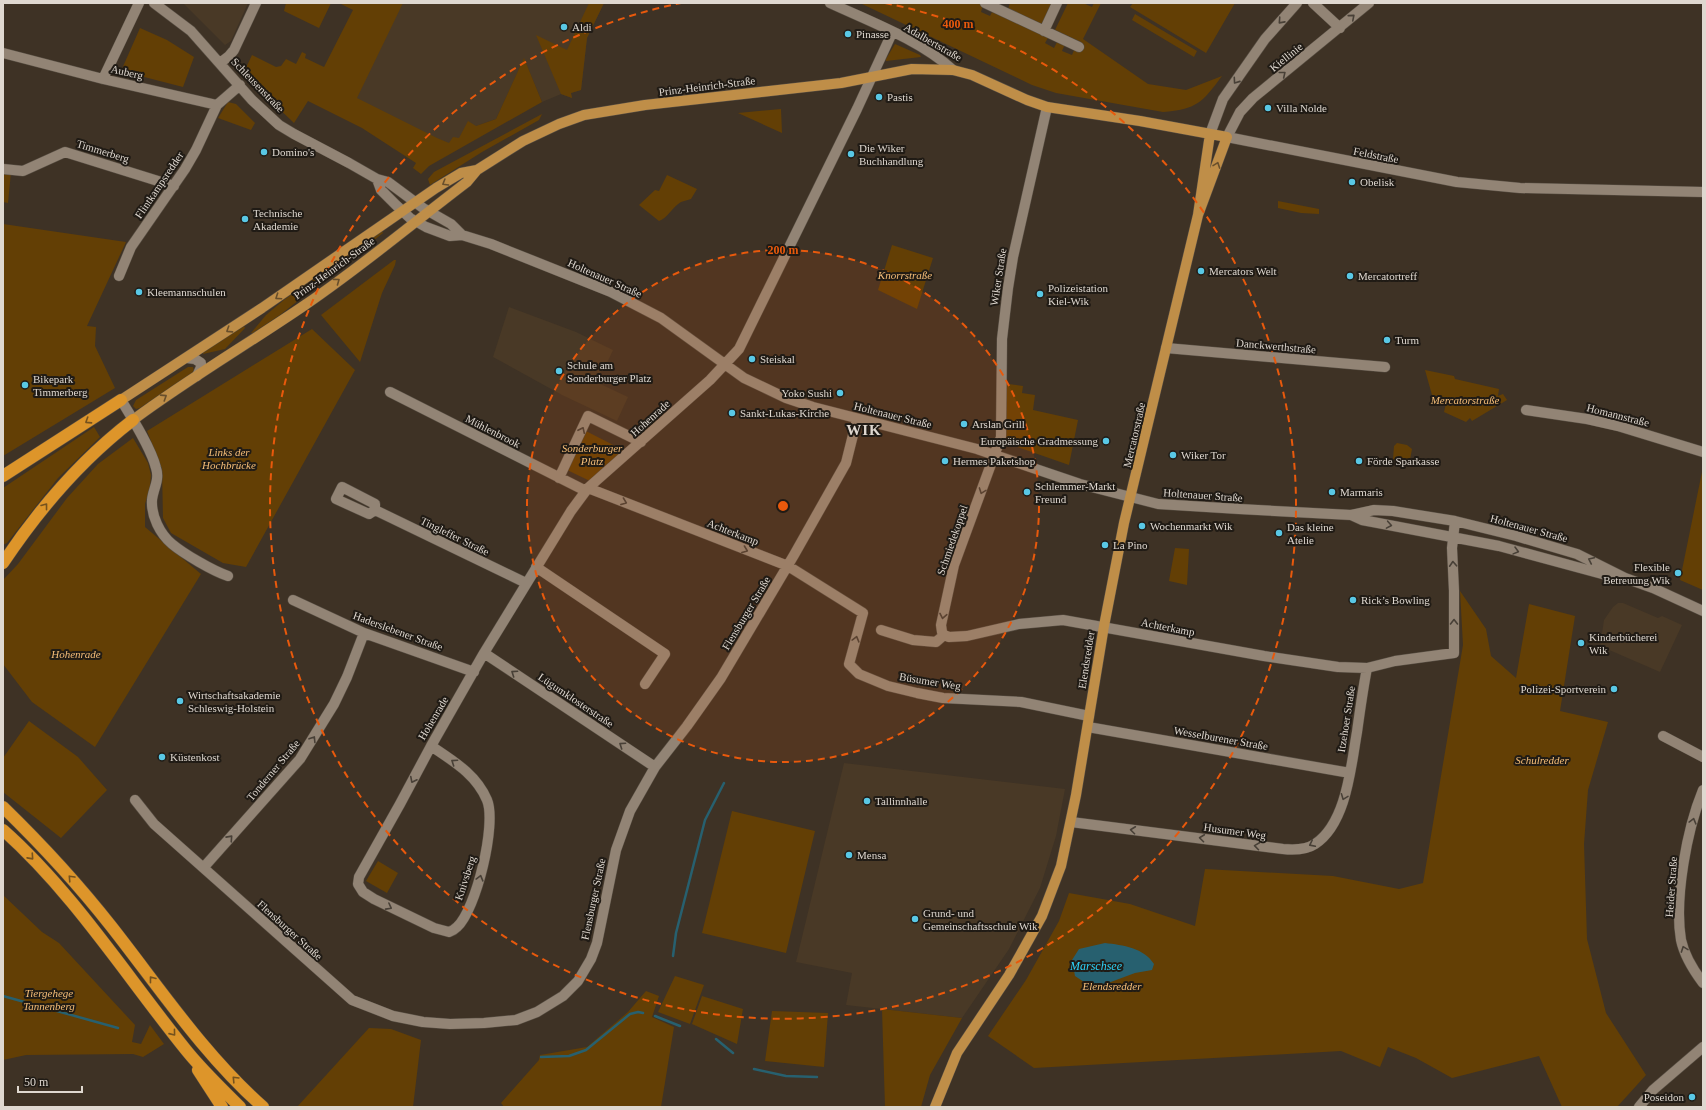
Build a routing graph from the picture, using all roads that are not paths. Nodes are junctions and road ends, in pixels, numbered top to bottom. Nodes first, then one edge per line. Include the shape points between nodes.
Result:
1 (139, 3) edge
2 (154, 3) edge
3 (256, 3) edge
4 (830, 3) edge
5 (985, 3) edge
6 (1057, 3) edge
7 (1298, 3) edge
8 (1313, 3) edge
9 (1368, 3) edge
10 (1340, 28) junction
11 (1044, 31) junction
12 (892, 33) junction
13 (1079, 47) dead end
14 (3, 53) edge
15 (220, 63) junction
16 (954, 70) junction
17 (872, 76) junction
18 (103, 79) junction
19 (240, 85) junction
20 (217, 105) junction
21 (1047, 107) junction
22 (1210, 134) junction
23 (1227, 137) junction
24 (3, 169) edge
25 (477, 170) junction
26 (376, 179) junction
27 (174, 186) junction
28 (1703, 192) edge
29 (415, 203) junction
30 (403, 212) junction
31 (429, 212) junction
32 (1198, 215) junction
33 (416, 222) junction
34 (462, 235) junction
35 (119, 276) dead end
36 (1166, 348) junction
37 (187, 358) junction
38 (725, 365) junction
39 (1384, 368) dead end
40 (197, 376) junction
41 (390, 392) dead end
42 (121, 400) junction
43 (1526, 410) dead end
44 (857, 419) junction
45 (133, 420) junction
46 (641, 442) junction
47 (1703, 452) edge
48 (996, 454) junction
49 (3, 476) edge
50 (559, 478) junction
51 (587, 489) junction
52 (1131, 497) junction
53 (375, 510) dead end
54 (1351, 515) junction
55 (1455, 521) junction
56 (1452, 537) junction
57 (16, 543) junction
58 (3, 553) edge
59 (3, 563) edge
60 (788, 566) junction
61 (536, 567) junction
62 (228, 576) dead end
63 (1625, 578) junction
64 (526, 583) junction
65 (293, 600) dead end
66 (1703, 611) edge
67 (863, 613) joint
68 (1104, 626) junction
69 (881, 630) dead end
70 (364, 633) junction
71 (944, 635) junction
72 (484, 653) junction
73 (1367, 668) junction
74 (474, 672) junction
75 (645, 684) dead end
76 (1089, 716) junction
77 (1088, 727) junction
78 (1663, 736) dead end
79 (430, 746) junction
80 (1703, 757) edge
81 (655, 766) junction
82 (1350, 773) junction
83 (1703, 790) edge
84 (135, 800) dead end
85 (3, 807) edge
86 (1071, 822) junction
87 (3, 830) edge
88 (204, 867) junction
89 (358, 884) joint
90 (1703, 983) edge
91 (1703, 1047) edge
92 (187, 1052) junction
93 (222, 1107) edge
94 (240, 1107) edge
95 (262, 1107) edge
96 (935, 1107) edge
97 (1639, 1107) edge

1 - 18 street
2 - 15 street, Schleusenstraße via 191,31
3 - 15 street via 234,50
4 - 12 street, Adalbertstraße
5 - 11 street
6 - 11 street
7 -> 22 street, Kiellinie via 1265,39 1223,99
8 - 10 street
10 -> 9 street, Kiellinie
23 -> 10 street, Kiellinie via 1240,112 1253,98
11 - 13 street
12 - 16 street, Adalbertstraße via 942,60
12 - 17 street
14 - 18 street, Auberg
15 - 19 street, Schleusenstraße
16 - 17 main road, Prinz-Heinrich-Straße via 912,69
16 - 21 main road, Adalbertstraße via 972,75
17 - 25 main road, Prinz-Heinrich-Straße via 841,83 645,105 584,115 537,133
17 - 38 street via 740,349
18 - 20 street, Auberg
19 - 20 street
19 - 26 street, Schleusenstraße via 262,111 288,131
20 - 27 street, Flintkampsredder via 196,150
21 - 22 main road, Feldstraße
21 - 48 street, Wiker Straße via 1008,288 1002,339 1001,437
22 - 23 main road, Feldstraße
22 - 32 main road, Mercatorstraße
23 - 28 street, Feldstraße via 1457,182 1520,188
32 -> 23 main road, Mercatorstraße
24 - 27 street, Timmerberg via 23,171 65,152
25 -> 29 main road, Prinz-Heinrich-Straße via 461,173
25 - 31 main road, Prinz-Heinrich-Straße via 467,182
26 - 29 street, Schleusenstraße via 388,182
26 - 30 street, Schleusenstraße via 381,190
27 - 35 street, Flintkampsredder via 131,247
29 - 30 main road, Prinz-Heinrich-Straße
29 - 31 street, Holtenauer Straße
30 - 33 street, Holtenauer Straße
30 -> 37 main road, Prinz-Heinrich-Straße
31 - 33 main road, Prinz-Heinrich-Straße
31 - 34 street, Holtenauer Straße via 451,224
32 - 36 main road, Mercatorstraße
33 - 34 street, Holtenauer Straße via 450,236
40 -> 33 main road, Prinz-Heinrich-Straße via 306,304
34 - 38 street, Holtenauer Straße via 582,279 638,305 665,320
36 - 39 street, Danckwerthstraße
36 - 52 main road, Mercatorstraße
37 - 40 street via 201,363
37 - 42 main road, Prinz-Heinrich-Straße
38 - 44 street, Holtenauer Straße via 776,394
38 - 46 street, Hohenrade
45 -> 40 main road, Prinz-Heinrich-Straße
41 - 50 street, Mühlenbrook
42 - 45 street
42 -> 49 highway
43 - 47 street, Homannstraße via 1587,419
44 - 48 street, Holtenauer Straße
44 - 60 street, Flensburger Straße via 846,463
57 -> 45 highway via 51,498 92,454
45 - 62 street via 148,446 156,467 158,480 152,501 158,527 171,544 215,572
50 -> 46 street via 588,416
46 - 51 street, Hohenrade
48 - 52 street, Holtenauer Straße via 1080,484
48 -> 71 street, Schmiedekoppel via 954,565 941,626
50 - 51 street, Mühlenbrook
51 -> 60 street, Achterkamp
51 - 61 street, Hohenrade
52 - 54 street, Holtenauer Straße via 1158,504 1190,507
52 - 68 main road, Elendsredder
53 - 64 street, Tingleffer Straße
54 - 55 street, Holtenauer Straße via 1380,510
54 -> 56 street, Holtenauer Straße via 1362,520
55 - 56 street
63 -> 55 street, Holtenauer Straße via 1578,554
56 -> 63 street, Holtenauer Straße via 1499,546
73 -> 56 street, Achterkamp via 1395,661 1454,653
57 - 58 highway
57 - 59 highway
60 - 67 street, Achterkamp
60 - 81 street, Flensburger Straße via 721,678
61 - 64 street, Hohenrade
61 - 75 street via 665,654
63 - 66 street, Holtenauer Straße
64 - 72 street, Hohenrade
65 - 70 street, Haderslebener Straße
76 -> 67 street, Büsumer Weg via 1021,702 943,698 888,686 859,674 849,664
68 - 71 street, Achterkamp via 1063,620 1019,624 967,636
68 - 73 street, Achterkamp via 1264,656 1338,667
68 - 76 main road, Elendsredder
69 - 71 street, Achterkamp via 913,640 936,642
70 - 74 street, Haderslebener Straße
88 -> 70 street, Tonderner Straße via 300,759 334,704
72 - 74 street, Hohenrade
81 -> 72 street, Lügumklosterstraße
73 - 82 street, Itzehoer Straße
74 - 79 street, Hohenrade
76 - 77 main road, Elendsredder
77 - 82 street, Wesselburener Straße
77 - 86 main road, Elendsredder
78 - 80 street
79 -> 89 street, Hohenrade via 359,877
89 -> 79 street, Knivsberg via 363,892 374,899 428,926 449,932 458,927 468,908 479,882 486,855 489,822 487,801 480,786 461,766
81 - 88 street, Flensburger Straße via 630,811 616,850 601,926 586,970 563,996 543,1009 516,1020 484,1023 423,1022 393,1016 352,1000
82 -> 86 street, Husumer Weg via 1348,787 1335,820 1315,844 1296,850
90 -> 83 street, Heider Straße via 1684,951 1680,922 1684,855
84 - 88 street, Flensburger Straße via 154,824
95 -> 85 highway via 199,1040 79,886
86 - 96 main road, Elendsredder via 1061,866 1042,916 1023,953 957,1053
87 -> 92 highway via 19,844 65,896
91 - 97 street via 1653,1090
92 - 93 highway
92 - 94 highway

